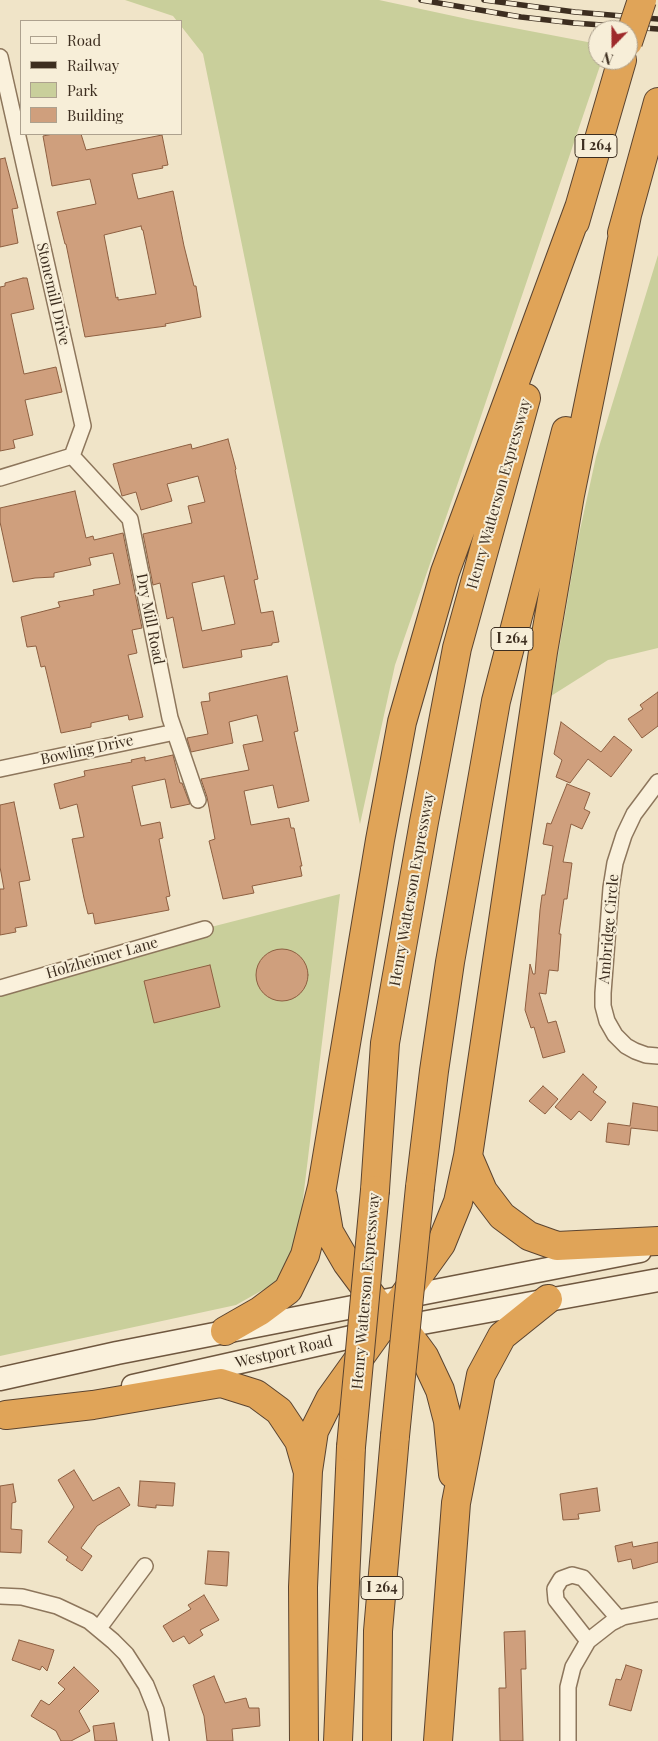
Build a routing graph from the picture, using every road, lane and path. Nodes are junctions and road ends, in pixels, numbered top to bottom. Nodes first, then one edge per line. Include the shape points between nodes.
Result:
1 (642, 0) edge
2 (635, 20) edge
3 (0, 57) edge
4 (619, 70) edge
5 (658, 102) edge
6 (580, 205) junction
7 (627, 215) junction
8 (72, 456) junction
9 (0, 478) edge
10 (175, 732) junction
11 (0, 769) edge
12 (658, 782) edge
13 (198, 800) dead end
14 (205, 929) dead end
15 (0, 988) edge
16 (658, 1056) edge
17 (468, 1156) junction
18 (322, 1187) junction
19 (658, 1241) edge
20 (658, 1247) edge
21 (658, 1280) edge
22 (548, 1299) junction
23 (390, 1314) junction
24 (225, 1331) junction
25 (0, 1379) edge
26 (3, 1415) edge
27 (308, 1471) junction
28 (456, 1503) junction
29 (145, 1566) dead end
30 (0, 1596) edge
31 (658, 1610) edge
32 (619, 1619) junction
33 (99, 1628) junction
34 (588, 1641) junction
35 (161, 1741) edge
36 (304, 1741) edge
37 (338, 1741) edge
38 (377, 1741) edge
39 (438, 1741) edge
40 (568, 1741) edge

1 - 2 highway, bridge
3 - 8 street, Stonemill Drive via 83,426
4 - 6 highway, Henry Watterson Expressway / I 264
5 - 7 highway, I 264
6 - 18 highway via 445,572 402,722
6 - 37 highway, Henry Watterson Expressway / I 264, bridge via 457,648 385,1043 351,1447
7 - 17 highway via 570,495 545,642
7 - 38 highway, I 264, bridge via 560,452 496,701 450,962 420,1187 395,1436 378,1631
8 - 9 street
8 - 10 street, Dry Mill Road via 130,519
10 - 11 street, Bowling Drive
10 - 13 street, Dry Mill Road
12 - 16 street, Ambridge Circle via 634,814 615,863 603,993 607,1021 615,1034 626,1046 646,1055
14 - 15 street, Holzheimer Lane
17 - 19 highway via 482,1190 502,1216 528,1236 557,1246
17 - 23 highway via 458,1202 441,1244
18 - 23 highway via 329,1232 347,1264
18 - 24 highway via 304,1256 288,1290
20 - 23 main road, Westport Road
21 - 22 main road, Westport Road
22 - 23 main road, Westport Road
22 - 28 highway via 502,1336 481,1375
23 - 24 main road, Westport Road
23 - 26 main road, Westport Road
23 - 27 highway via 326,1407 314,1431
23 - 28 highway via 424,1356 440,1390 448,1421
24 - 25 main road, Westport Road
26 - 27 highway via 93,1405 221,1383 256,1394 279,1411 299,1441
27 - 36 highway via 303,1587
28 - 39 highway
29 - 33 street
30 - 33 street via 22,1597 57,1606
31 - 32 street
32 - 34 street
32 - 34 street via 583,1578 572,1575 561,1579 555,1589 556,1600
33 - 35 street via 126,1654 146,1685 156,1710
34 - 40 street via 573,1666 568,1687

